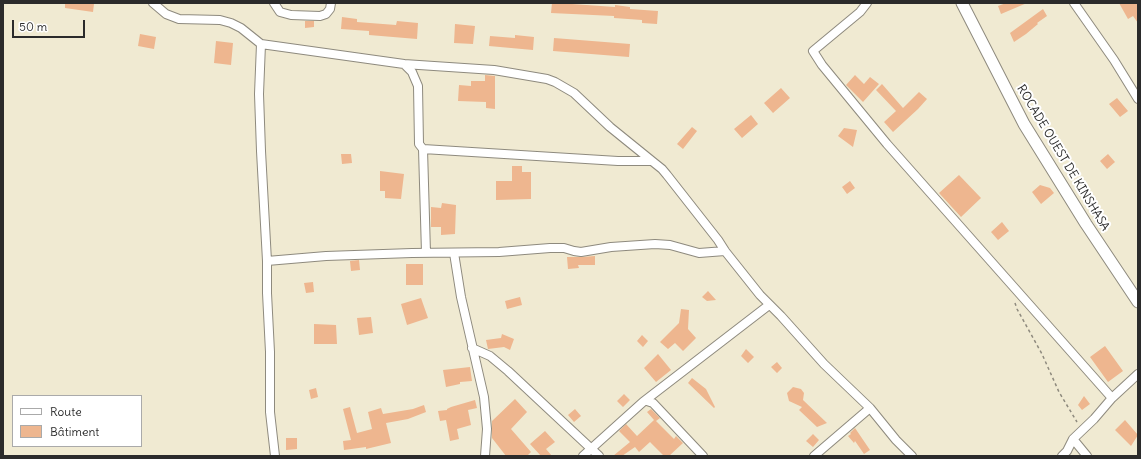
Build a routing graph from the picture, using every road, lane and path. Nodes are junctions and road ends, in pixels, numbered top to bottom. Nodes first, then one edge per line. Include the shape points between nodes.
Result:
1 (153, 3) edge
2 (274, 3) edge
3 (331, 3) edge
4 (867, 3) edge
5 (962, 3) edge
6 (1074, 3) edge
7 (261, 44) junction
8 (404, 64) junction
9 (1138, 99) edge
10 (423, 149) junction
11 (652, 161) junction
12 (725, 251) junction
13 (426, 253) junction
14 (454, 253) junction
15 (267, 261) junction
16 (1015, 302) dead end
17 (1138, 302) edge
18 (769, 305) junction
19 (472, 348) junction
20 (1138, 374) edge
21 (1112, 398) junction
22 (647, 400) junction
23 (870, 408) junction
24 (1083, 430) junction
25 (1073, 439) junction
26 (591, 449) junction
27 (275, 456) edge
28 (485, 456) edge
29 (583, 456) edge
30 (599, 456) edge
31 (703, 456) edge
32 (814, 456) edge
33 (912, 456) edge
34 (1062, 456) edge
35 (1087, 456) edge

1 - 7 street via 166,14 179,19 220,20 231,23
2 - 3 street via 280,12 320,16 326,14
4 - 21 street via 860,12 813,51 887,144
5 - 17 main road, ROCADE OUEST DE KINSHASA via 1024,124
6 - 9 street
7 - 8 street
7 - 15 street via 259,94
8 - 10 street via 412,72 418,86 419,144
8 - 11 street via 494,70 555,82 574,93
10 - 11 street
10 - 13 street
11 - 12 street via 668,175
12 - 14 street via 698,252 661,243 581,252 550,248
12 - 18 street
13 - 14 street
13 - 15 street via 326,256
14 - 19 street
15 - 27 street via 270,412
16 - 24 path via 1059,392
18 - 22 street
18 - 23 street via 824,364
19 - 26 street via 490,356 508,371
19 - 28 street via 484,398
20 - 21 street
21 - 24 street
22 - 26 street
22 - 31 street
23 - 32 street
23 - 33 street
24 - 25 street
25 - 34 street
25 - 35 street
26 - 29 street
26 - 30 street

